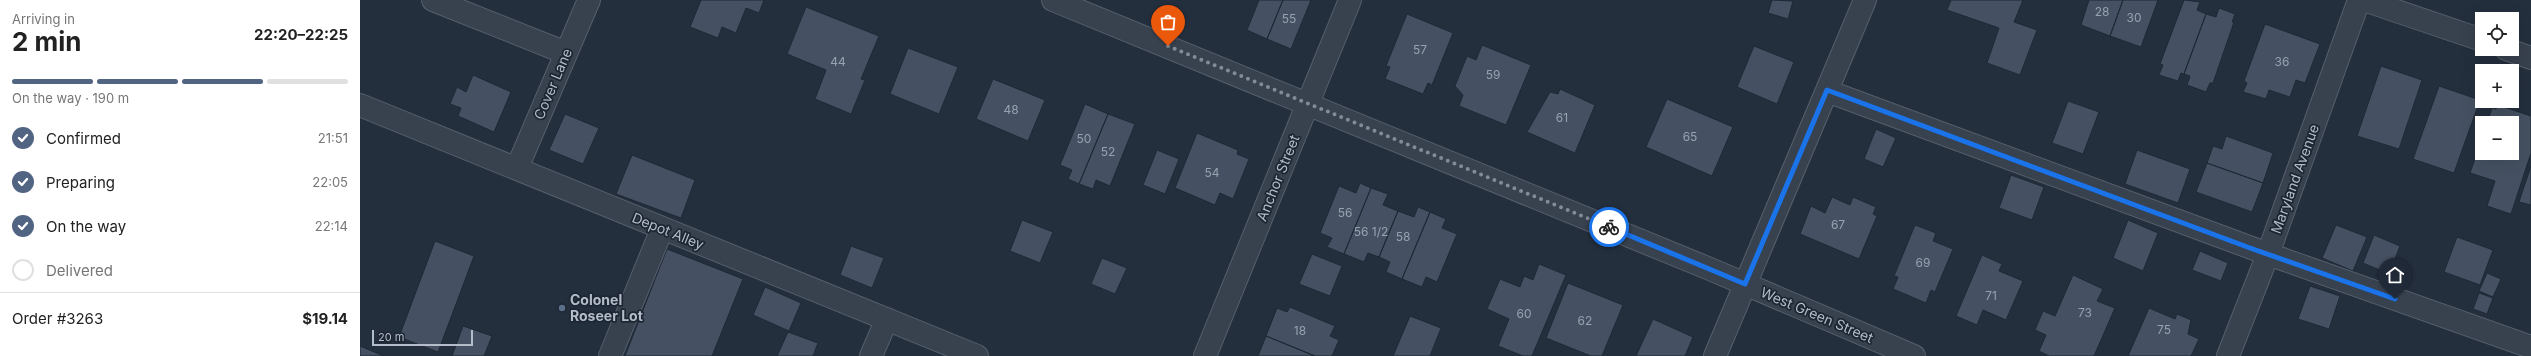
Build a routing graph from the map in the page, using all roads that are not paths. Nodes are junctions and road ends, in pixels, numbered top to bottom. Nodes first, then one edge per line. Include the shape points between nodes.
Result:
1 (433, 0) edge
2 (589, 0) edge
3 (1053, 0) edge
4 (1350, 0) edge
5 (1865, 0) edge
6 (2359, 0) edge
7 (2364, 0) edge
8 (2475, 38) edge
9 (566, 53) junction
10 (2519, 54) edge
11 (2531, 58) edge
12 (1827, 90) junction
13 (1308, 103) junction
14 (360, 105) edge
15 (517, 168) junction
16 (662, 229) junction
17 (2268, 254) junction
18 (1745, 284) junction
19 (887, 320) junction
20 (2531, 347) edge
21 (610, 356) edge
22 (871, 356) edge
23 (976, 356) edge
24 (1205, 356) edge
25 (1715, 356) edge
26 (1914, 356) edge
27 (2228, 356) edge

1 - 9 street
2 - 9 street, Cover Lane
3 - 13 street, West Green Street
4 - 13 street, Anchor Street
5 - 12 street
6 - 17 street, Maryland Avenue
7 - 8 street
9 - 15 street, Cover Lane
10 - 11 street
12 - 17 street
12 - 18 street
13 - 18 street, West Green Street
13 - 24 street, Anchor Street
14 - 15 street, Depot Alley
15 - 16 street, Depot Alley
16 - 19 street, Depot Alley
16 - 21 street
17 - 20 street
17 - 27 street, Maryland Avenue
18 - 25 street
18 - 26 street, West Green Street
19 - 22 street
19 - 23 street, Depot Alley

